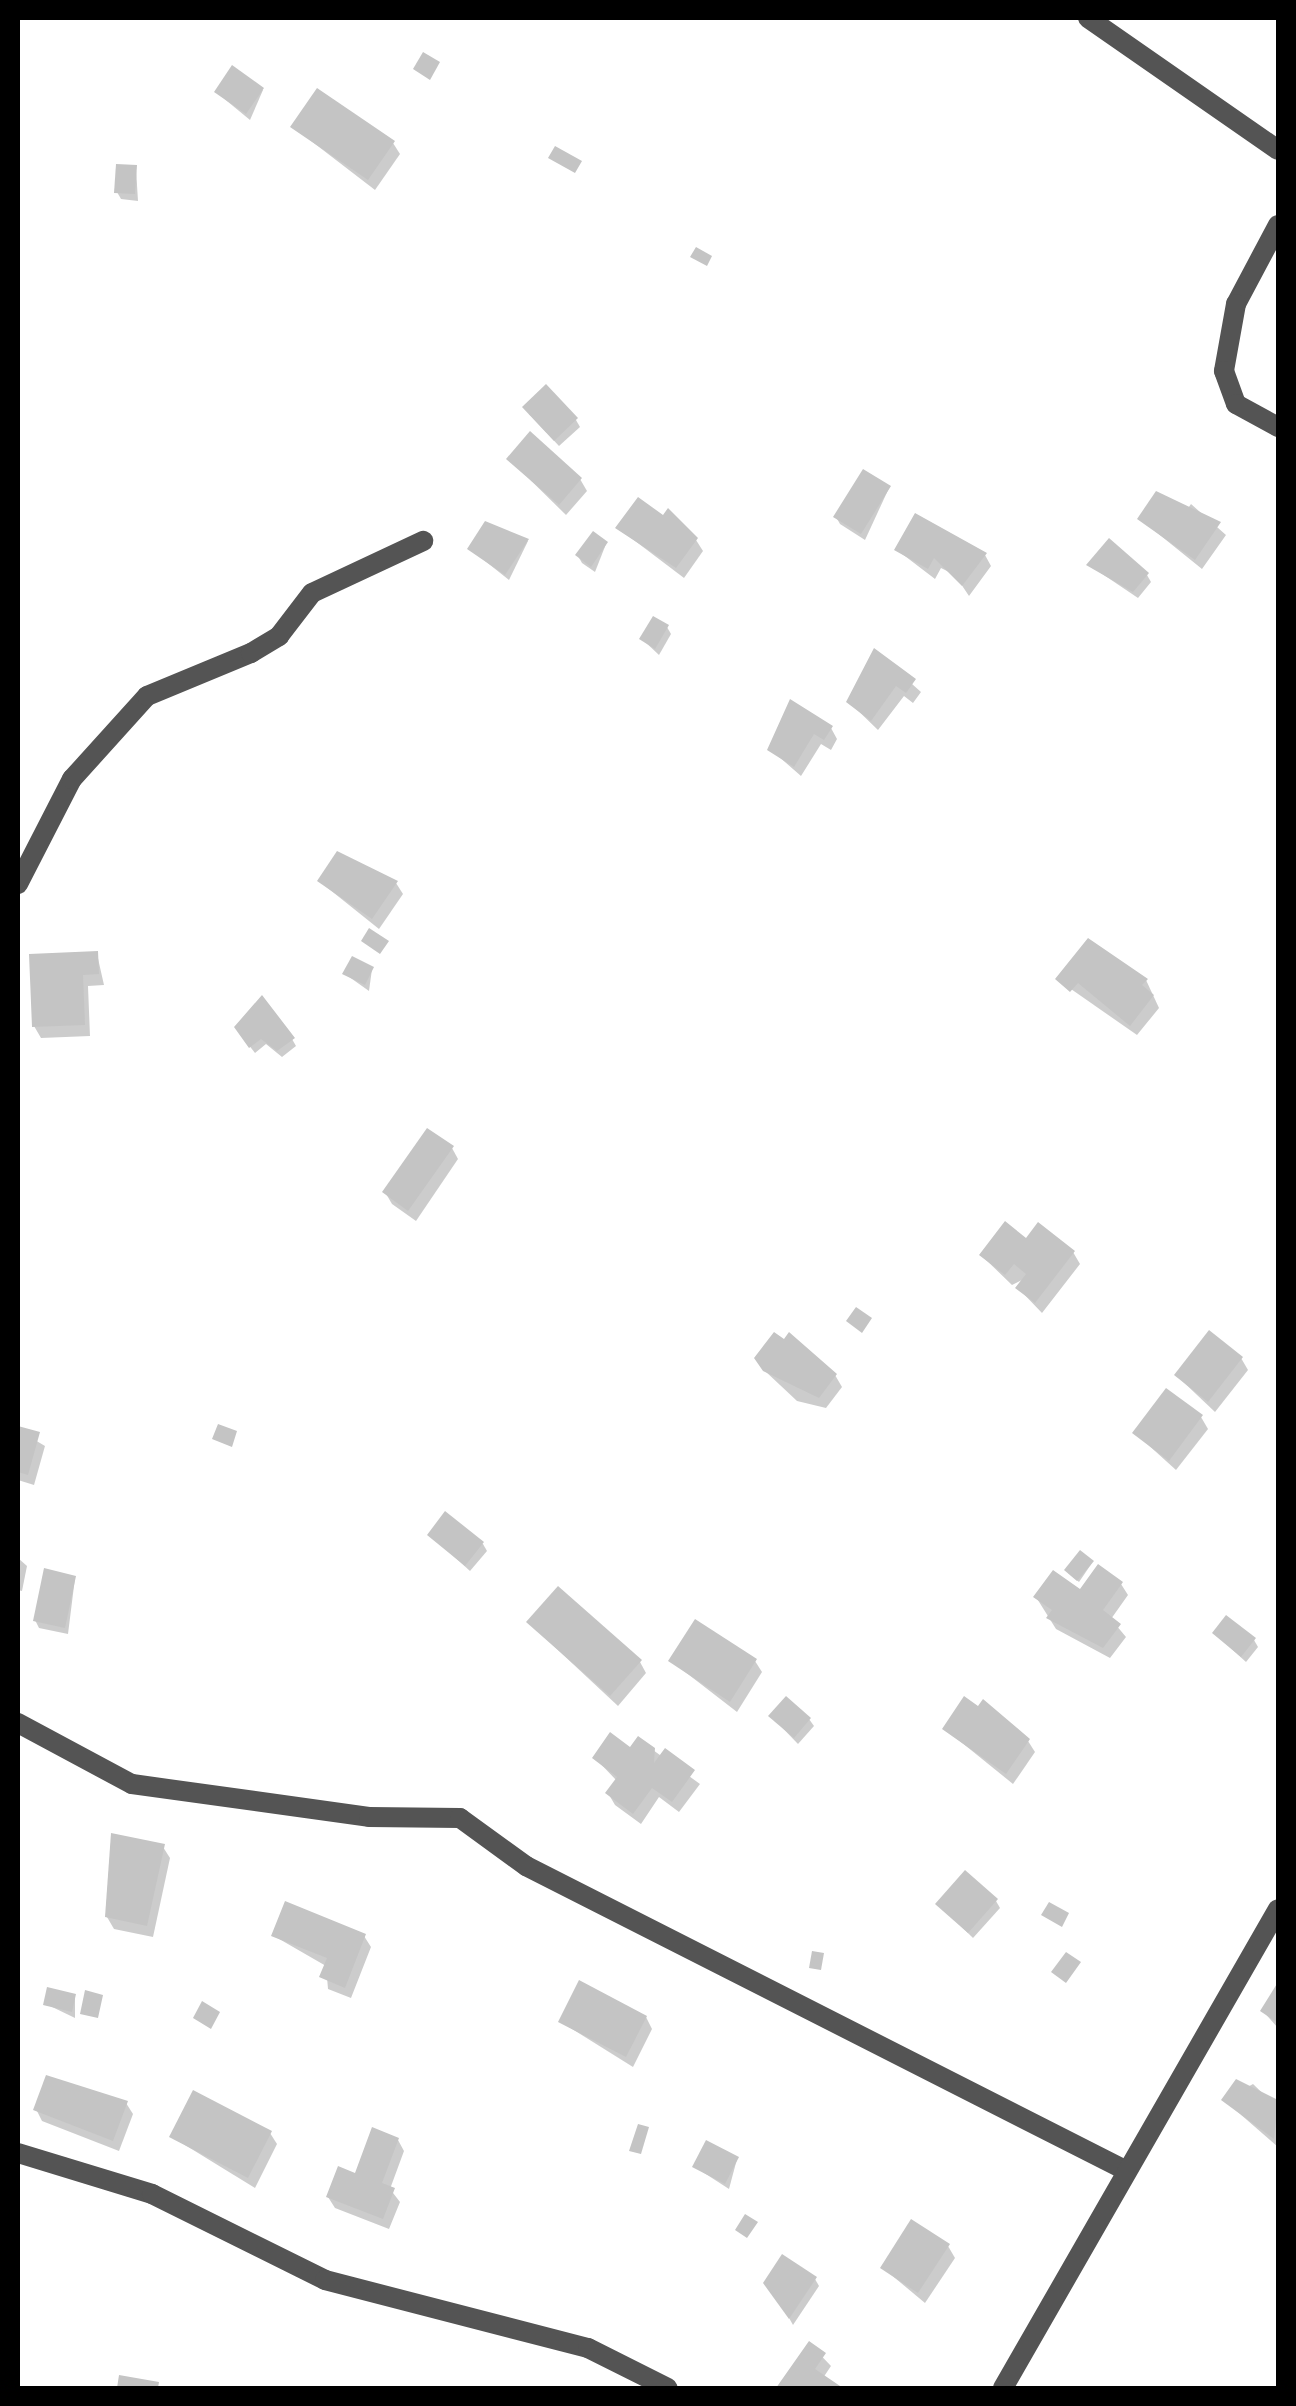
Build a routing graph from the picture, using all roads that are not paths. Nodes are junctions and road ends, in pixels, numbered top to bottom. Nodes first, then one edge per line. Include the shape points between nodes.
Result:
1 (1088, 18) edge
2 (1278, 150) edge
3 (1278, 225) edge
4 (1278, 427) edge
5 (423, 541) dead end
6 (18, 884) edge
7 (18, 1724) edge
8 (1278, 1909) edge
9 (18, 2152) edge
10 (1125, 2170) junction
11 (668, 2388) edge
12 (1002, 2388) edge

1 - 2 street
3 - 4 street via 1236,304 1224,371 1236,404
5 - 6 street via 312,593 279,636 251,653 147,696 72,779
7 - 10 street via 132,1784 368,1817 460,1818 526,1866
8 - 10 street
9 - 11 street via 152,2194 325,2280 571,2343
10 - 12 street

